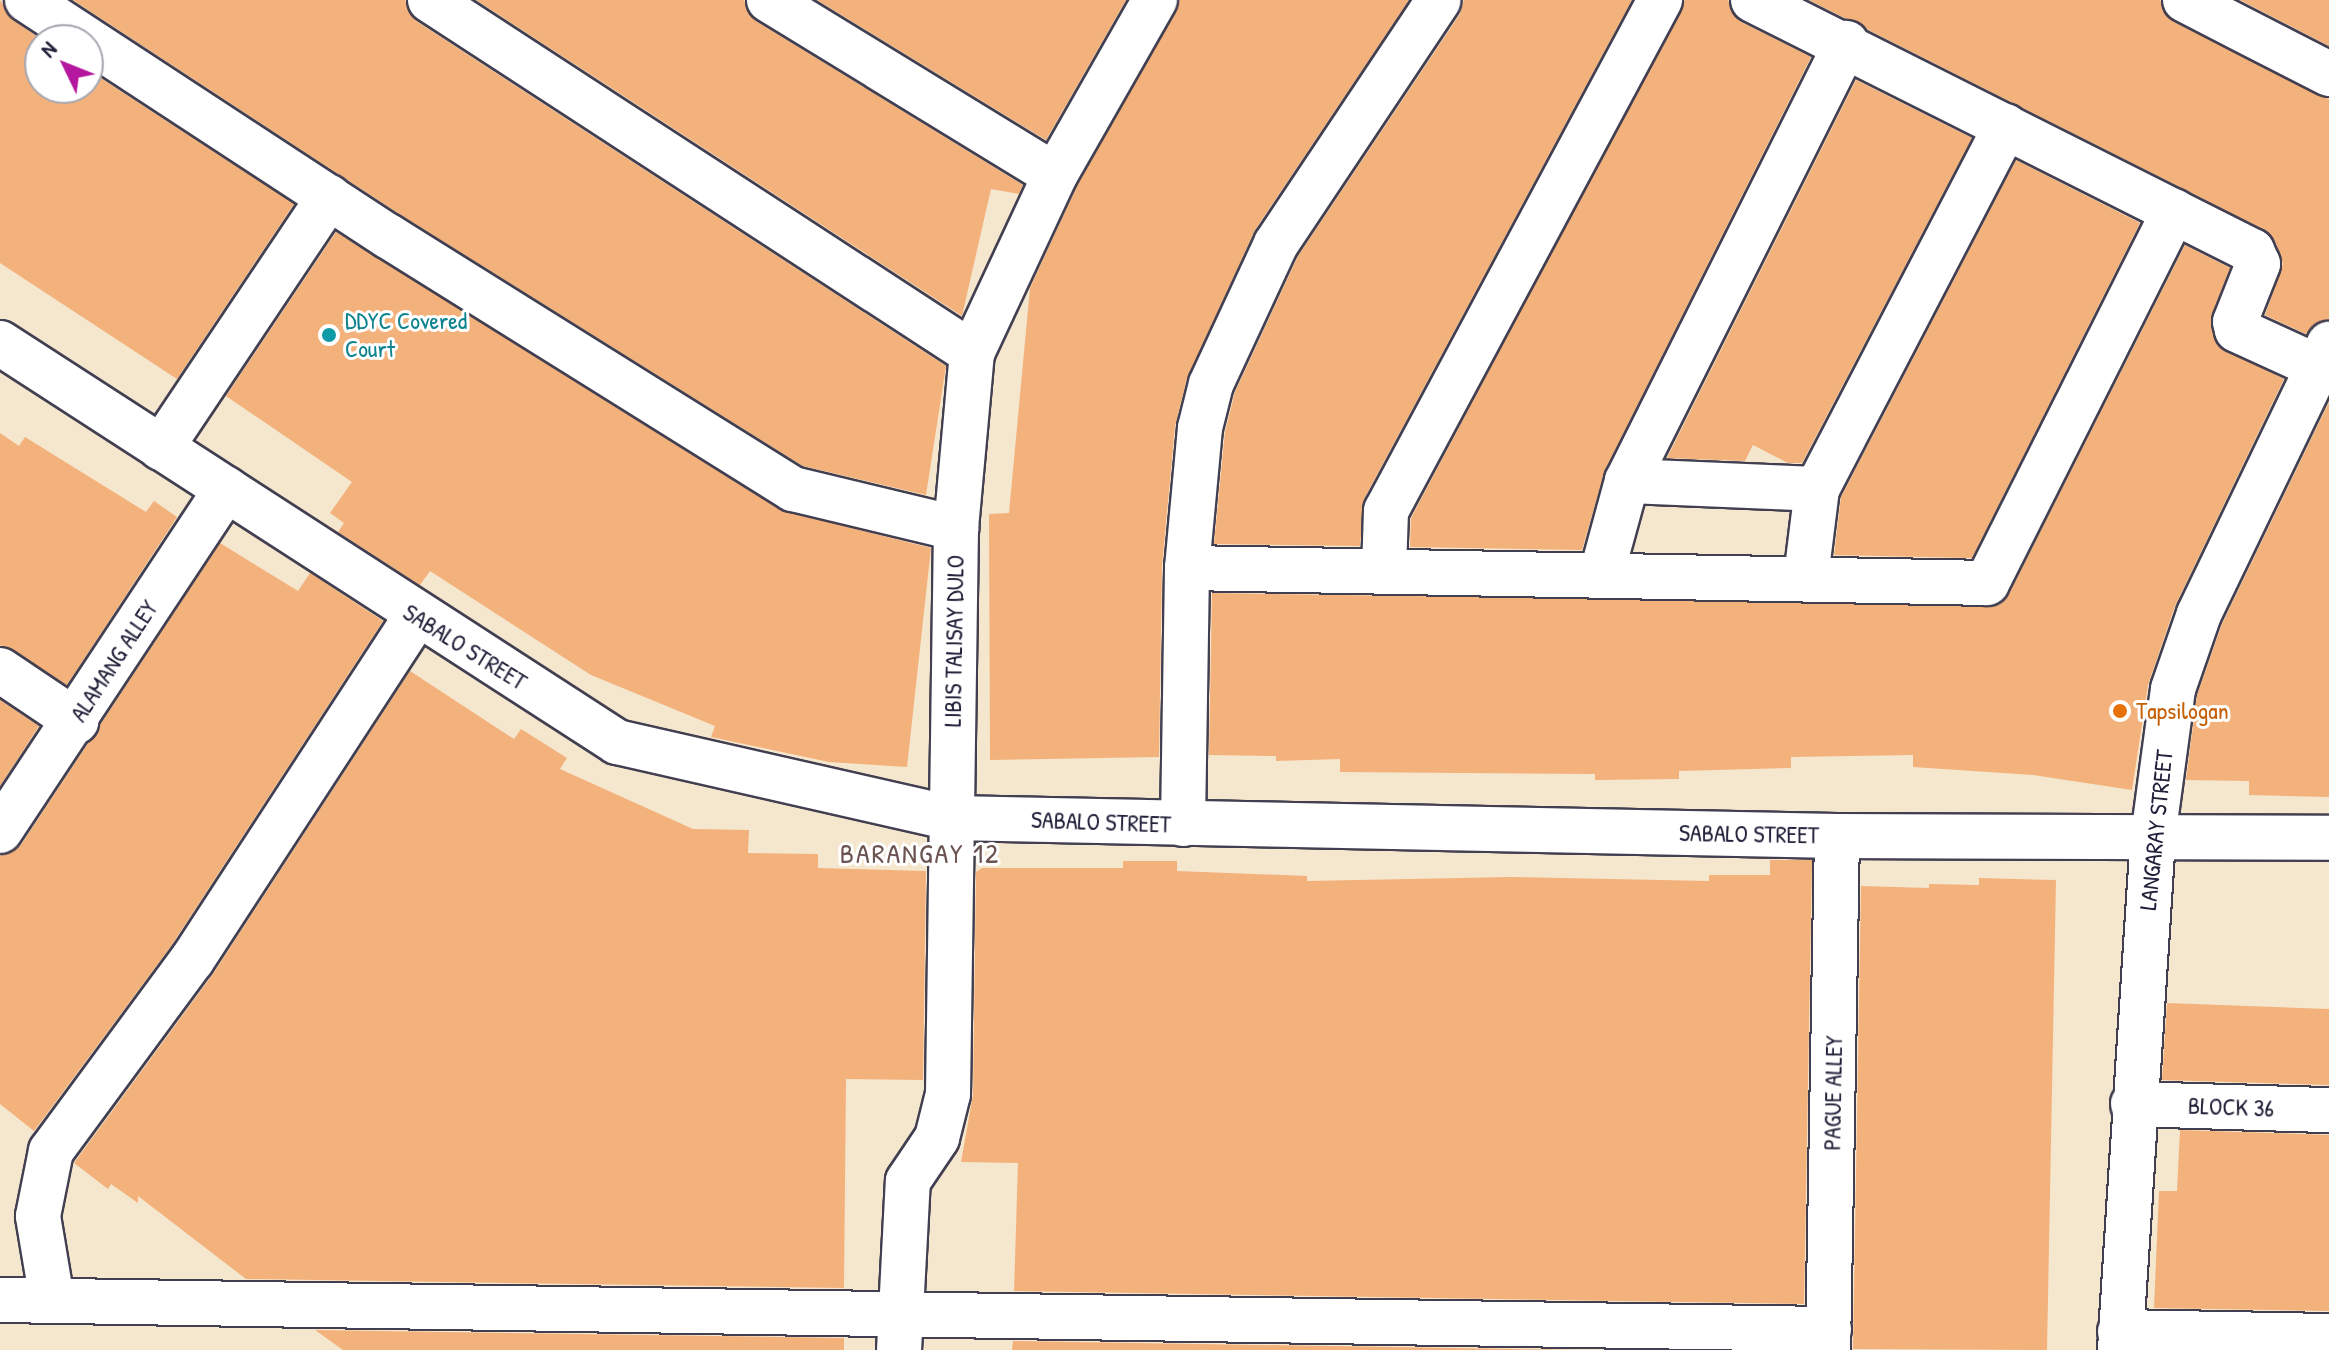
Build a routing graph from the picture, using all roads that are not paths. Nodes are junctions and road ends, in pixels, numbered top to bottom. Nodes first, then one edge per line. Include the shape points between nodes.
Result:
1 (27, 0) edge
2 (430, 0) edge
3 (769, 0) edge
4 (1155, 0) edge
5 (1439, 0) edge
6 (1660, 0) edge
7 (1753, 0) edge
8 (2185, 0) edge
9 (1846, 43) junction
10 (2329, 74) edge
11 (2006, 126) junction
12 (1055, 175) junction
13 (329, 197) junction
14 (2174, 211) junction
15 (0, 343) edge
16 (972, 353) junction
17 (2323, 356) edge
18 (161, 448) junction
19 (1627, 481) junction
20 (226, 489) junction
21 (1817, 489) junction
22 (956, 528) junction
23 (1187, 568) junction
24 (1384, 571) junction
25 (1601, 576) junction
26 (1806, 577) junction
27 (416, 616) junction
28 (0, 670) edge
29 (76, 721) junction
30 (952, 818) junction
31 (1183, 824) junction
32 (0, 831) edge
33 (1837, 836) junction
34 (2153, 837) junction
35 (2329, 838) edge
36 (2133, 1104) junction
37 (2329, 1110) edge
38 (0, 1300) edge
39 (52, 1300) junction
40 (900, 1333) edge
41 (2329, 1336) edge
42 (1829, 1340) edge
43 (2120, 1341) edge

1 - 13 street
2 - 16 street
3 - 12 street
4 - 12 street, LIBIS TALISAY DULO
5 - 23 street via 1276,244 1211,384 1200,428
6 - 24 street via 1386,511
7 - 9 street
8 - 10 street
9 - 11 street
9 - 19 street
11 - 14 street
11 - 21 street
12 - 16 street, LIBIS TALISAY DULO
13 - 18 street
13 - 22 street via 793,489
14 - 17 street via 2257,256 2235,322 2243,337
14 - 26 street via 1987,583
15 - 18 street, SABALO STREET
16 - 22 street, LIBIS TALISAY DULO
17 - 34 street, LANGARAY STREET via 2199,614 2173,689
18 - 20 street, SABALO STREET
19 - 21 street
19 - 25 street
20 - 27 street, SABALO STREET
20 - 29 street, ALAMANG ALLEY
21 - 26 street
22 - 30 street, LIBIS TALISAY DULO
23 - 24 street
23 - 31 street
24 - 25 street
25 - 26 street
27 - 30 street, SABALO STREET via 617,742
27 - 39 street via 192,960 51,1151 38,1216
28 - 29 street
29 - 32 street, ALAMANG ALLEY
30 - 31 street, SABALO STREET
30 - 40 street, LIBIS TALISAY DULO via 948,1094 937,1138 908,1181
31 - 33 street, SABALO STREET
33 - 34 street, SABALO STREET
33 - 42 street, PAGUE ALLEY
34 - 35 street, SABALO STREET
34 - 36 street, LANGARAY STREET
36 - 37 street, BLOCK 36
36 - 43 street, LANGARAY STREET
38 - 39 street
39 - 40 street
40 - 42 street
41 - 43 street

